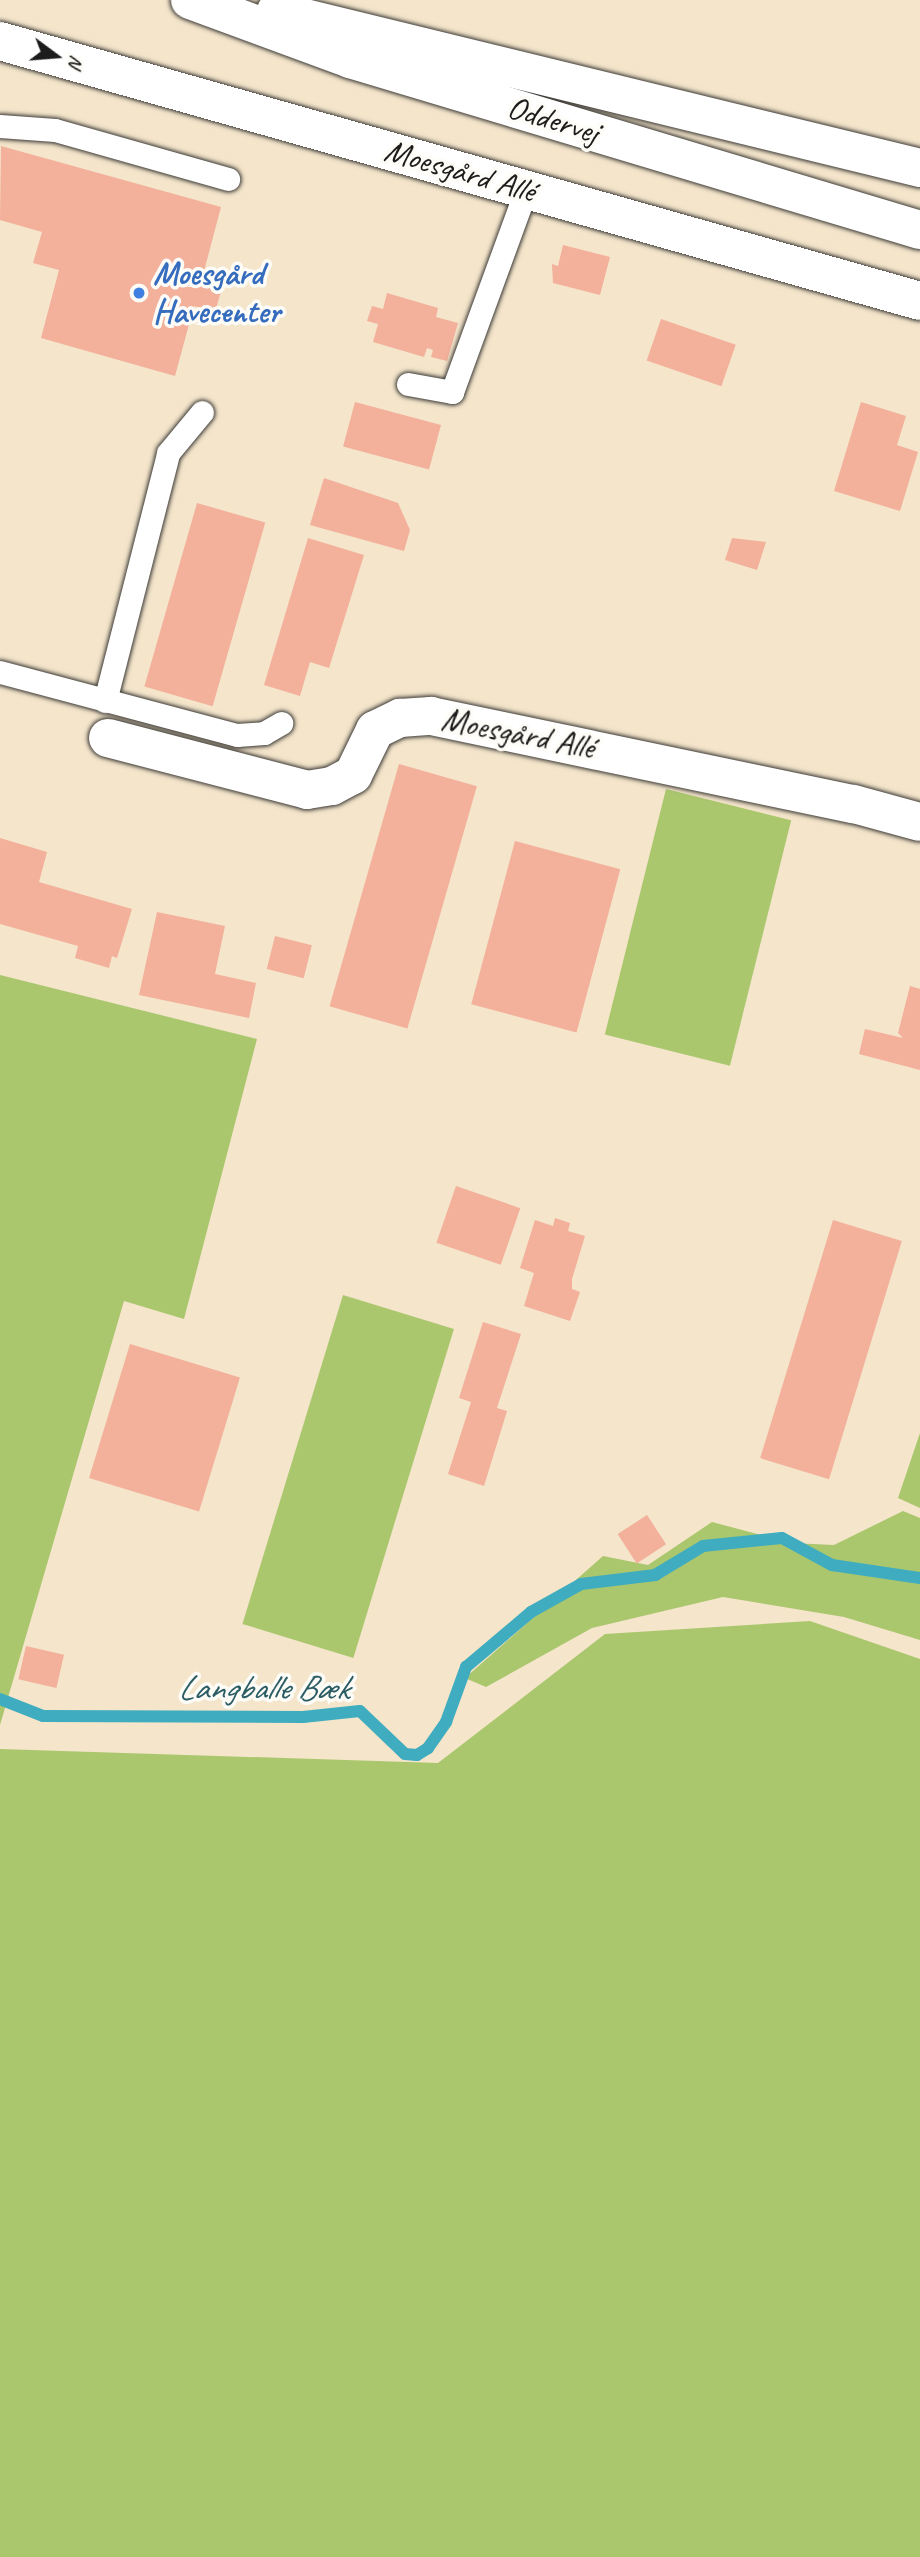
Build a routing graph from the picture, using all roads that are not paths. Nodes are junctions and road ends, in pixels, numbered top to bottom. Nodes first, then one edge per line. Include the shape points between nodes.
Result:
1 (190, 0) edge
2 (223, 0) edge
3 (0, 41) edge
4 (0, 126) edge
5 (920, 168) edge
6 (228, 179) dead end
7 (526, 190) junction
8 (920, 230) edge
9 (920, 301) edge
10 (408, 384) dead end
11 (202, 412) dead end
12 (0, 673) edge
13 (106, 720) junction
14 (281, 723) dead end
15 (920, 822) edge

1 - 8 street, Oddervej via 350,59
2 - 5 street, Oddervej via 360,29
3 - 7 street, Moesgård Allé
4 - 6 lane via 55,130
7 - 9 street, Moesgård Allé
7 - 10 lane via 452,392
11 - 13 lane via 167,453
12 - 13 lane
13 - 14 lane via 237,735 264,733
13 - 15 street, Moesgård Allé via 307,790 332,786 353,775 374,730 400,718 431,716 854,804

